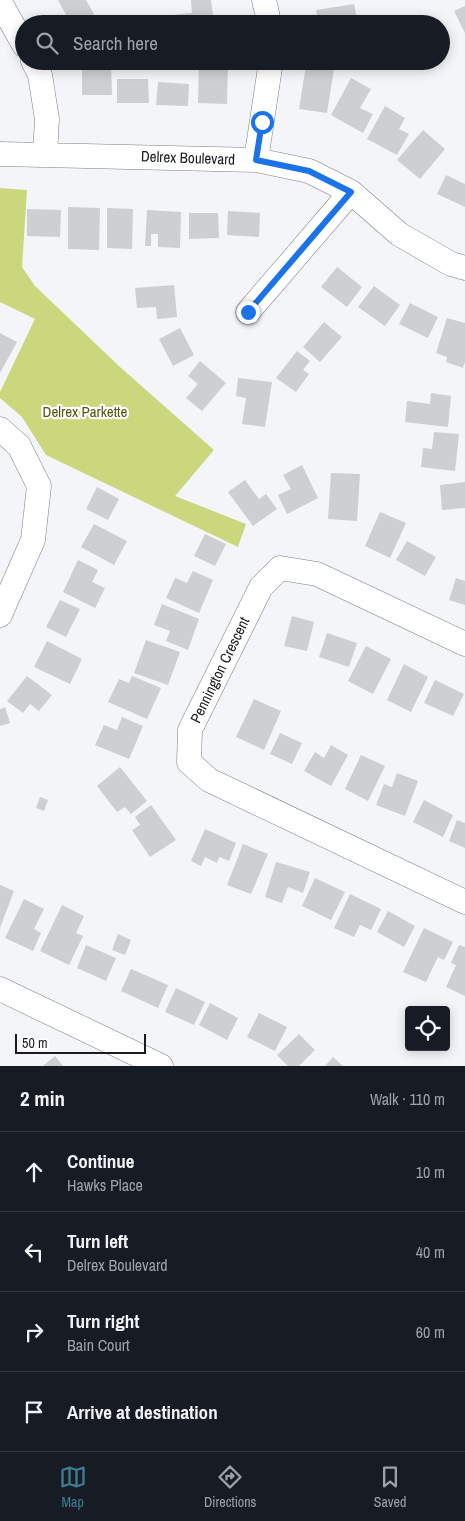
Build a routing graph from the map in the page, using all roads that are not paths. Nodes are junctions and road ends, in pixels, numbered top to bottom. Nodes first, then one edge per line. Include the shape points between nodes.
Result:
1 (264, 0) edge
2 (0, 2) edge
3 (267, 15) edge
4 (15, 29) edge
5 (37, 70) edge
6 (269, 70) edge
7 (0, 154) edge
8 (45, 154) junction
9 (256, 160) junction
10 (351, 192) junction
11 (465, 268) edge
12 (248, 312) dead end
13 (0, 429) edge
14 (0, 615) edge
15 (465, 644) edge
16 (465, 902) edge
17 (0, 989) edge
18 (145, 1063) edge

1 - 3 street
2 - 4 street
5 - 8 street via 47,119
6 - 9 street
7 - 8 street, Delrex Boulevard
8 - 9 street, Delrex Boulevard
9 - 10 street, Delrex Boulevard via 309,171
10 - 11 street, Delrex Boulevard via 399,234 451,264
10 - 12 street
13 - 14 street via 20,446 39,486 33,540
15 - 16 street, Pennington Crescent via 317,574 280,568 261,587 190,730 189,762 209,780
17 - 18 street

